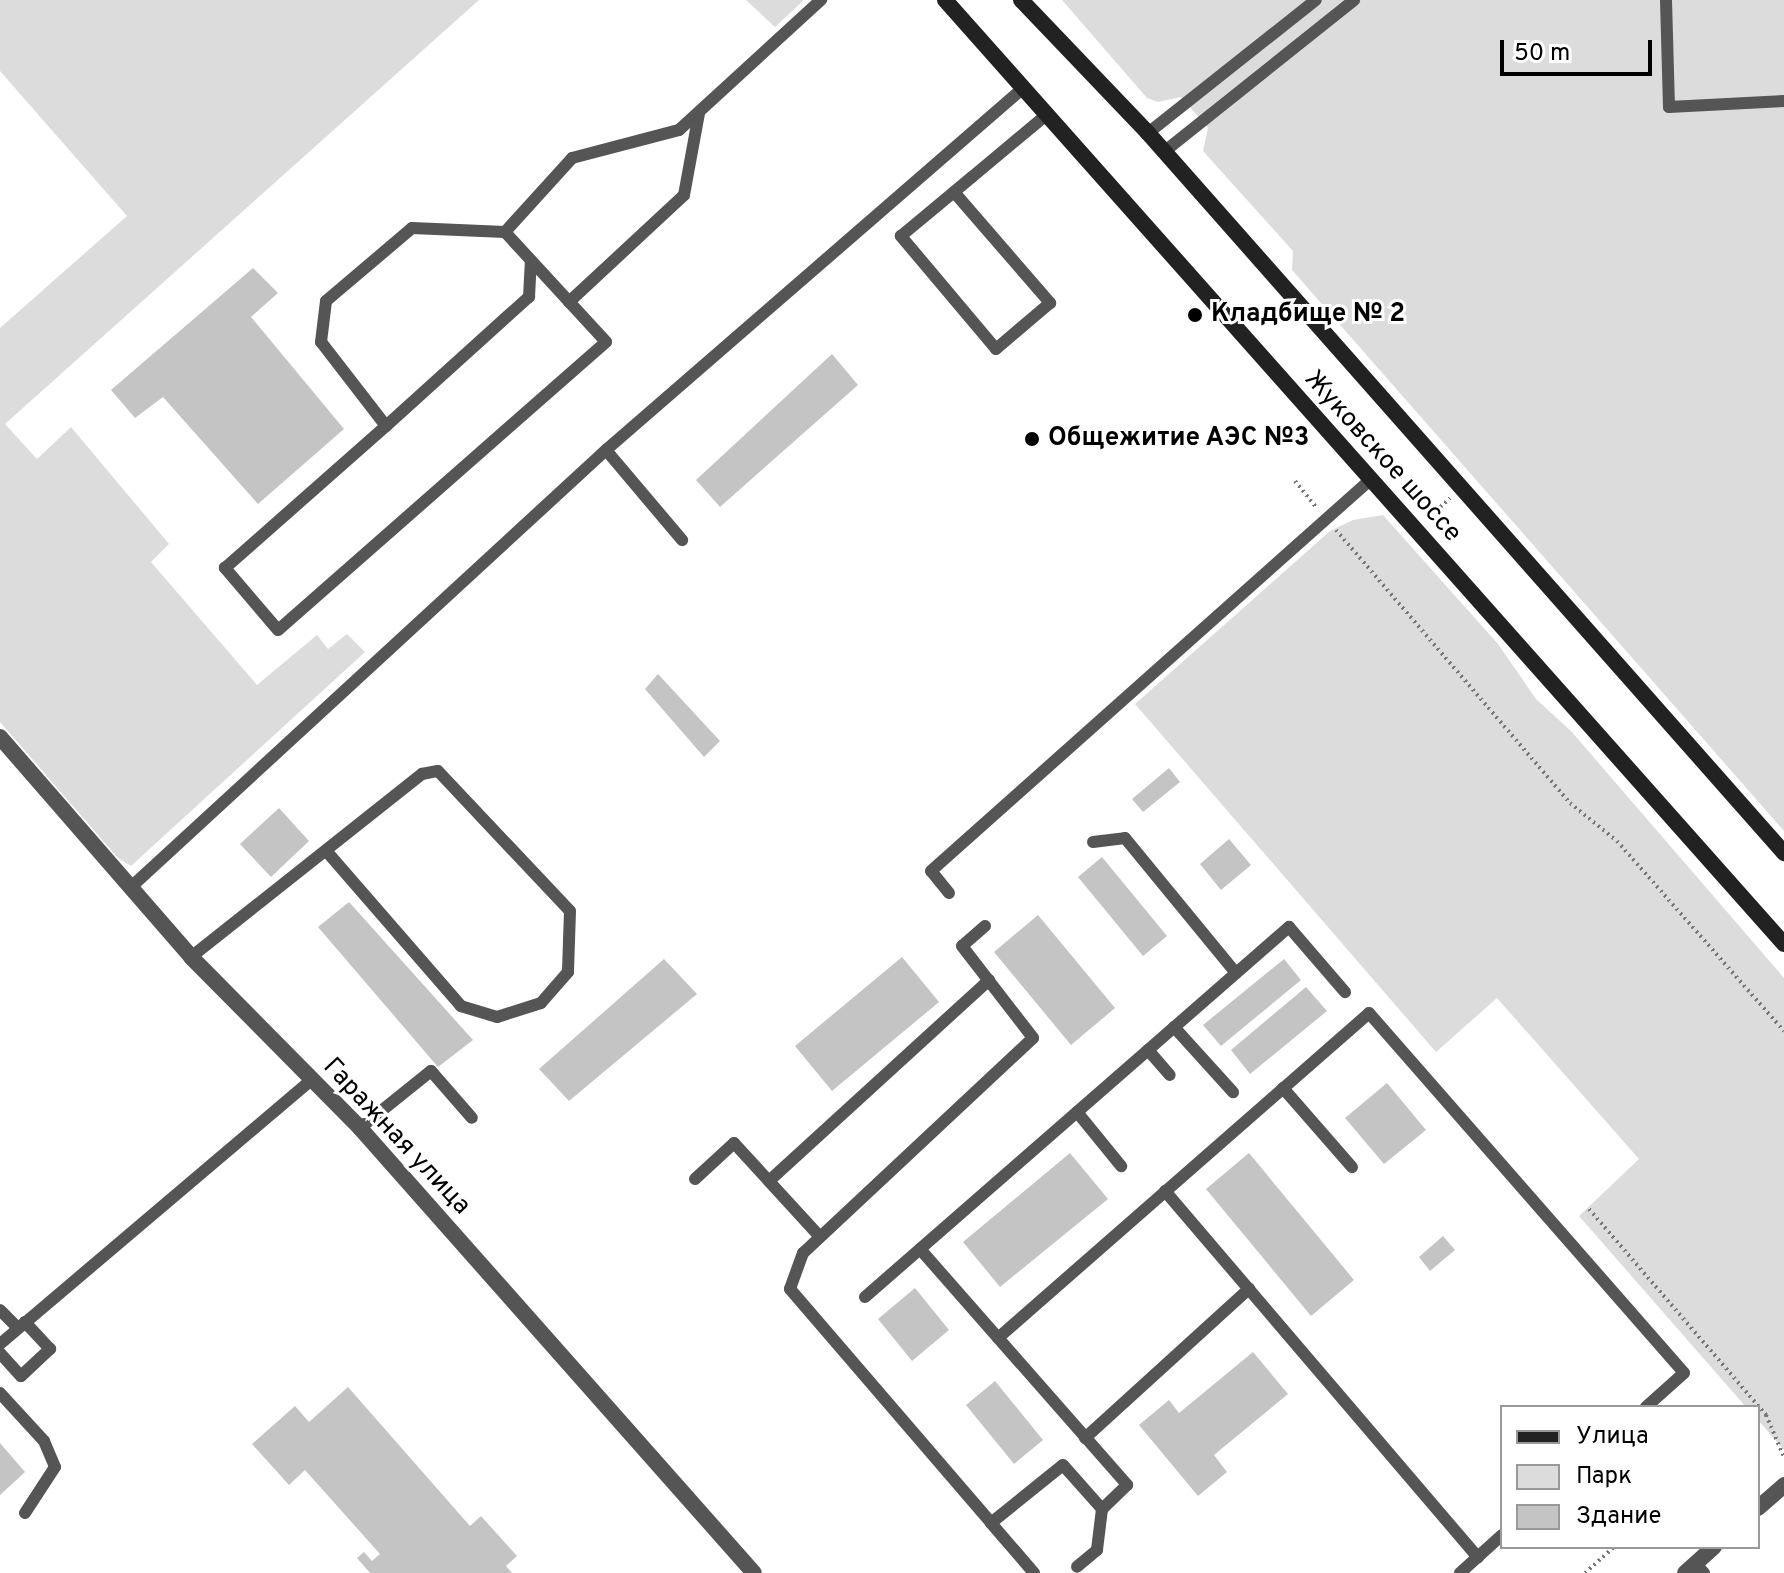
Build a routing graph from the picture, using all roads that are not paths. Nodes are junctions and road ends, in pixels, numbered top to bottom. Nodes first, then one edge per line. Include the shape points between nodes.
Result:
1 (821, 0) edge
2 (945, 0) edge
3 (1021, 0) edge
4 (1316, 0) edge
5 (1354, 0) edge
6 (1666, 0) edge
7 (1022, 89) junction
8 (1784, 101) edge
9 (699, 111) junction
10 (1045, 116) junction
11 (1148, 133) junction
12 (1165, 151) junction
13 (954, 192) dead end
14 (505, 232) junction
15 (531, 261) junction
16 (569, 302) junction
17 (386, 426) junction
18 (606, 450) junction
19 (1370, 480) junction
20 (682, 540) dead end
21 (0, 737) edge
22 (1093, 842) dead end
23 (327, 852) junction
24 (1784, 853) edge
25 (130, 888) junction
26 (949, 893) dead end
27 (985, 926) dead end
28 (1784, 944) edge
29 (191, 957) junction
30 (1236, 973) junction
31 (989, 980) junction
32 (1345, 992) dead end
33 (1174, 1027) junction
34 (1148, 1050) junction
35 (1170, 1075) dead end
36 (311, 1080) junction
37 (1283, 1088) junction
38 (1233, 1092) dead end
39 (1077, 1112) junction
40 (472, 1118) dead end
41 (360, 1128) junction
42 (1121, 1166) dead end
43 (1352, 1167) dead end
44 (695, 1179) dead end
45 (769, 1181) junction
46 (1165, 1191) junction
47 (820, 1237) junction
48 (920, 1249) junction
49 (1249, 1289) junction
50 (865, 1297) dead end
51 (0, 1310) edge
52 (22, 1325) junction
53 (998, 1338) junction
54 (0, 1344) edge
55 (0, 1353) edge
56 (0, 1393) edge
57 (1648, 1405) edge
58 (1085, 1438) junction
59 (1784, 1486) edge
60 (1760, 1506) edge
61 (1102, 1509) junction
62 (25, 1513) dead end
63 (991, 1523) junction
64 (1500, 1537) edge
65 (1712, 1549) edge
66 (1478, 1557) junction
67 (1077, 1567) dead end
68 (1695, 1570) edge
69 (754, 1573) edge
70 (1034, 1573) edge
71 (1460, 1573) edge

1 - 9 lane
2 - 7 main road, Жуковское шоссе
3 - 11 main road, Жуковское шоссе
4 - 11 lane
5 - 12 lane
6 - 8 lane via 1669,107
7 - 10 main road, Жуковское шоссе
7 - 18 lane
9 - 14 lane via 679,130 572,158
9 - 16 lane via 684,195
10 - 13 lane via 901,236 996,349 1050,303
10 - 19 main road, Жуковское шоссе
11 - 12 main road, Жуковское шоссе
12 - 24 main road, Жуковское шоссе
14 - 15 lane
14 - 17 lane via 412,228 326,301 321,342
15 - 16 lane
15 - 17 lane via 529,297
16 - 17 lane via 606,342 278,630 225,568
18 - 20 lane
18 - 25 lane
19 - 26 lane via 931,871
19 - 28 main road, Жуковское шоссе
21 - 25 street, Гаражная улица
22 - 30 lane via 1125,838
23 - 23 lane via 422,774 446,774 570,911 568,972 541,1003 527,1008 497,1017 461,1006
23 - 29 lane
25 - 29 street, Гаражная улица
27 - 31 lane via 962,946
29 - 36 street, Гаражная улица
30 - 32 lane via 1289,927
30 - 33 lane
31 - 45 lane
31 - 47 lane via 1033,1038
33 - 34 lane
33 - 38 lane
34 - 35 lane
34 - 39 lane
36 - 41 street, Гаражная улица
36 - 52 lane
37 - 43 lane
37 - 46 lane
37 - 57 lane via 1369,1013 1684,1373
39 - 42 lane
39 - 48 lane
40 - 41 lane via 431,1071
41 - 69 street, Гаражная улица
44 - 45 lane via 734,1143
45 - 47 lane
46 - 49 lane
46 - 53 lane
47 - 63 lane via 803,1253 790,1289
48 - 50 lane
48 - 53 lane
49 - 58 lane
49 - 66 lane
51 - 52 lane
52 - 54 lane
52 - 55 lane via 50,1349 21,1376
53 - 58 lane
56 - 62 lane via 44,1441 55,1467
58 - 61 lane via 1127,1485
59 - 60 street
61 - 63 lane via 1063,1465
61 - 67 lane via 1097,1550
63 - 70 lane
64 - 66 lane
65 - 68 street
66 - 71 lane

